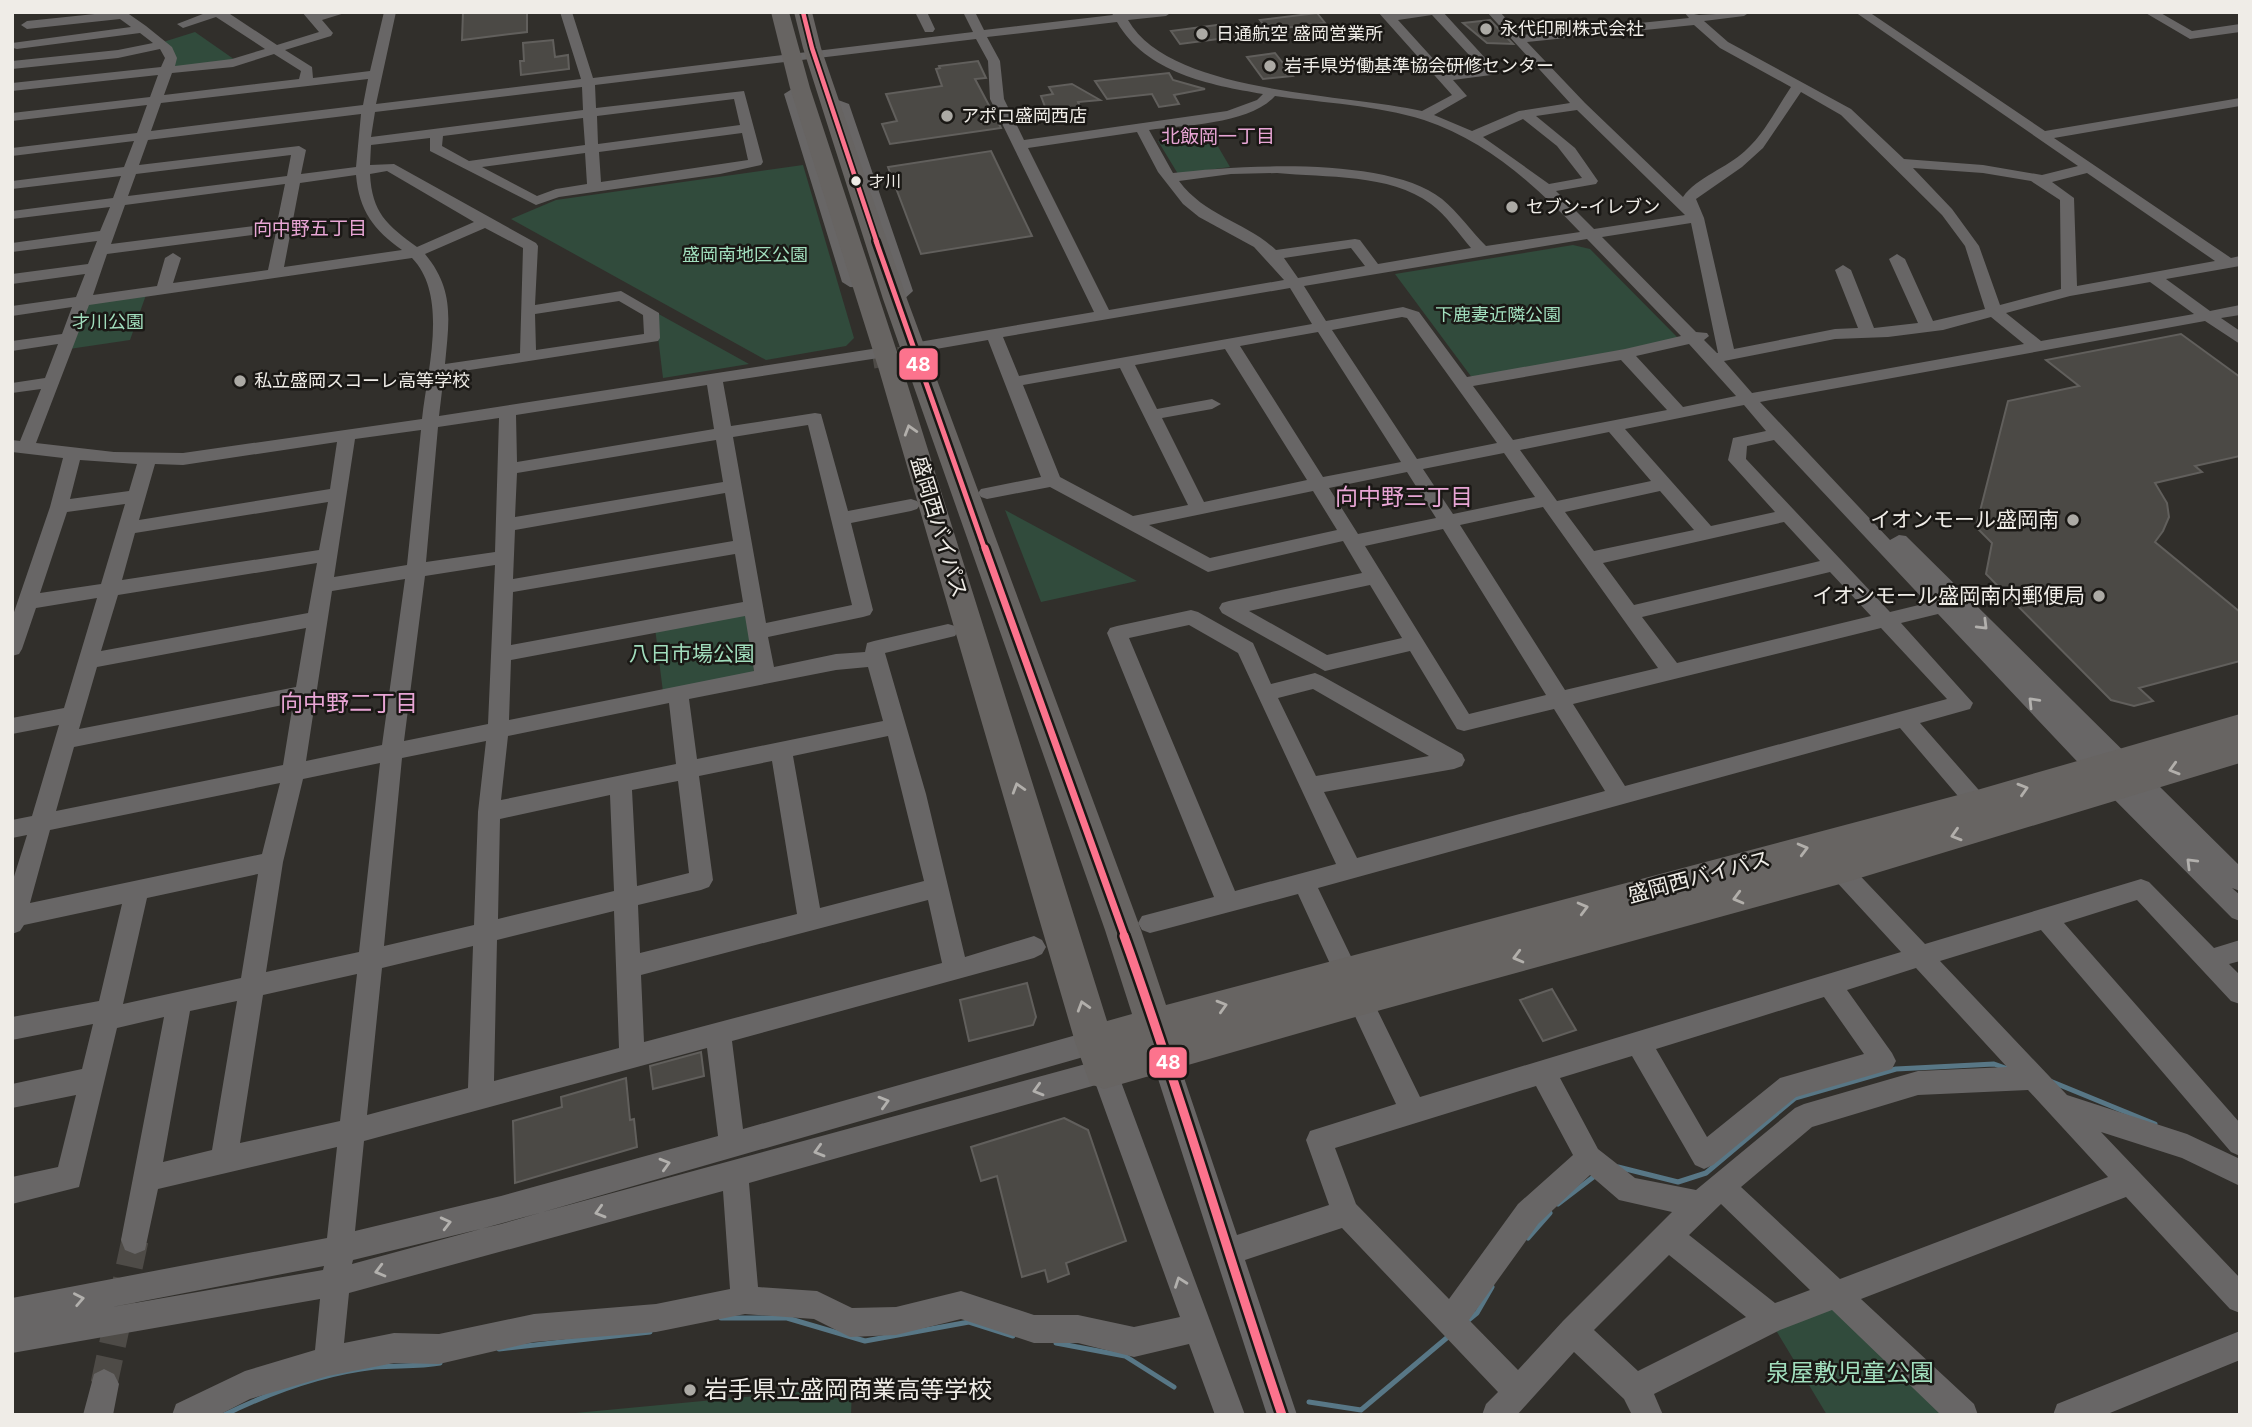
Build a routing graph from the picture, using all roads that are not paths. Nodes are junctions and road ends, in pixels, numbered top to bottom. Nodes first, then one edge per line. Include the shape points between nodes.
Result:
1 (34, 12) edge
2 (342, 12) edge
3 (390, 12) edge
4 (566, 12) edge
5 (780, 12) edge
6 (921, 12) edge
7 (969, 12) edge
8 (1166, 12) edge
9 (1430, 12) edge
10 (1436, 12) edge
11 (1493, 12) edge
12 (1744, 12) edge
13 (1861, 12) edge
14 (2150, 12) edge
15 (218, 13) edge
16 (1118, 14) edge
17 (311, 15) edge
18 (807, 15) edge
19 (1387, 15) edge
20 (1693, 17) edge
21 (183, 24) dead end
22 (27, 25) junction
23 (2240, 28) edge
24 (142, 29) junction
25 (929, 29) dead end
26 (979, 32) junction
27 (1519, 39) junction
28 (163, 46) junction
29 (272, 49) junction
30 (15, 50) edge
31 (802, 53) junction
32 (12, 65) edge
33 (168, 70) junction
34 (377, 74) junction
35 (1444, 78) junction
36 (587, 80) junction
37 (305, 83) junction
38 (1799, 86) junction
39 (12, 87) edge
40 (1273, 91) junction
41 (157, 100) junction
42 (2240, 102) edge
43 (370, 105) junction
44 (1580, 106) junction
45 (591, 113) junction
46 (1524, 114) junction
47 (1423, 116) junction
48 (12, 117) edge
49 (747, 128) junction
50 (1141, 128) junction
51 (144, 133) junction
52 (437, 133) junction
53 (1473, 136) junction
54 (2042, 136) junction
55 (365, 142) junction
56 (1020, 145) junction
57 (12, 146) edge
58 (593, 148) junction
59 (12, 152) edge
60 (1900, 163) junction
61 (467, 165) junction
62 (2088, 168) junction
63 (131, 170) junction
64 (361, 171) junction
65 (1170, 178) junction
66 (293, 179) junction
67 (2041, 180) junction
68 (12, 185) edge
69 (594, 187) junction
70 (1546, 189) junction
71 (119, 201) junction
72 (12, 215) edge
73 (1697, 218) junction
74 (485, 222) junction
75 (284, 227) junction
76 (107, 235) junction
77 (1591, 235) junction
78 (12, 248) edge
79 (101, 250) junction
80 (1482, 251) junction
81 (415, 253) junction
82 (1274, 256) junction
83 (173, 258) dead end
84 (1897, 259) dead end
85 (2234, 262) edge
86 (95, 268) junction
87 (1375, 270) junction
88 (1843, 270) dead end
89 (275, 273) junction
90 (2153, 277) junction
91 (12, 279) edge
92 (1294, 284) junction
93 (163, 289) junction
94 (2069, 292) junction
95 (83, 301) junction
96 (2240, 310) edge
97 (12, 311) edge
98 (527, 311) junction
99 (1994, 312) junction
100 (1104, 316) junction
101 (2207, 316) junction
102 (1320, 327) junction
103 (1928, 327) junction
104 (1722, 331) junction
105 (1868, 332) junction
106 (994, 334) junction
107 (69, 338) junction
108 (1692, 339) junction
109 (2240, 339) edge
110 (1230, 343) junction
111 (12, 346) edge
112 (2037, 346) junction
113 (899, 350) junction
114 (1625, 354) junction
115 (528, 356) junction
116 (1720, 357) junction
117 (1125, 361) junction
118 (436, 370) junction
119 (714, 378) junction
120 (52, 382) junction
121 (1013, 382) junction
122 (1462, 383) junction
123 (12, 387) edge
124 (1748, 399) junction
125 (1212, 404) dead end
126 (507, 410) junction
127 (1679, 413) junction
128 (1152, 415) junction
129 (430, 423) junction
130 (1614, 427) junction
131 (725, 432) junction
132 (1778, 434) junction
133 (347, 436) junction
134 (20, 445) edge
135 (1509, 446) junction
136 (74, 453) junction
137 (147, 460) junction
138 (1410, 466) junction
139 (508, 469) junction
140 (1052, 481) junction
141 (1318, 484) junction
142 (1665, 484) junction
143 (733, 486) junction
144 (338, 494) junction
145 (987, 494) dead end
146 (137, 496) junction
147 (1550, 504) junction
148 (911, 505) dead end
149 (59, 507) junction
150 (1865, 507) junction
151 (1199, 509) junction
152 (1790, 515) junction
153 (840, 519) junction
154 (1448, 521) junction
155 (1131, 523) junction
156 (506, 525) junction
157 (127, 528) junction
158 (1708, 534) junction
159 (1350, 538) junction
160 (741, 546) junction
161 (328, 555) junction
162 (505, 557) junction
163 (1588, 559) junction
164 (1836, 564) junction
165 (416, 571) junction
166 (1374, 577) junction
167 (1917, 580) junction
168 (324, 585) junction
169 (504, 587) junction
170 (109, 590) junction
171 (27, 602) junction
172 (1942, 606) junction
173 (753, 607) junction
174 (1629, 613) junction
175 (316, 619) junction
176 (1887, 619) junction
177 (948, 631) dead end
178 (758, 632) junction
179 (1413, 643) junction
180 (13, 644) edge
181 (501, 654) junction
182 (876, 659) junction
183 (89, 661) junction
184 (1671, 671) junction
185 (765, 676) junction
186 (304, 693) junction
187 (1265, 693) junction
188 (678, 695) junction
189 (1560, 699) junction
190 (74, 714) junction
191 (1903, 718) junction
192 (12, 726) edge
193 (896, 726) junction
194 (2240, 726) edge
195 (498, 732) junction
196 (66, 740) junction
197 (781, 750) junction
198 (2240, 750) edge
199 (392, 753) junction
200 (687, 770) junction
201 (293, 772) junction
202 (2116, 773) junction
203 (621, 784) junction
204 (1312, 785) junction
205 (1619, 795) junction
206 (1976, 803) junction
207 (489, 812) junction
208 (42, 823) junction
209 (12, 829) edge
210 (272, 862) junction
211 (1350, 868) junction
212 (1840, 870) junction
213 (1303, 881) junction
214 (2240, 881) edge
215 (937, 888) junction
216 (137, 891) junction
217 (625, 897) junction
218 (1228, 903) junction
219 (2240, 911) edge
220 (2045, 918) junction
221 (13, 919) edge
222 (810, 921) junction
223 (1150, 923) dead end
224 (486, 931) junction
225 (1034, 947) dead end
226 (2240, 950) edge
227 (1919, 955) junction
228 (371, 960) junction
229 (2210, 960) junction
230 (629, 967) junction
231 (956, 970) junction
232 (1828, 983) junction
233 (1352, 985) junction
234 (251, 987) junction
235 (2240, 993) edge
236 (179, 1003) junction
237 (107, 1014) junction
238 (12, 1029) edge
239 (718, 1032) junction
240 (1160, 1039) junction
241 (1638, 1042) junction
242 (632, 1055) junction
243 (1099, 1057) junction
244 (1542, 1071) junction
245 (2033, 1078) junction
246 (92, 1079) junction
247 (481, 1096) junction
248 (12, 1097) edge
249 (2058, 1104) junction
250 (1413, 1111) junction
251 (353, 1131) junction
252 (2240, 1143) edge
253 (733, 1145) junction
254 (1589, 1158) junction
255 (224, 1160) junction
256 (2240, 1173) edge
257 (735, 1174) junction
258 (146, 1178) junction
259 (2130, 1182) junction
260 (12, 1191) edge
261 (1710, 1195) junction
262 (1346, 1213) junction
263 (1668, 1236) junction
264 (135, 1240) tunnel mouth
265 (340, 1249) junction
266 (1227, 1252) junction
267 (337, 1282) junction
268 (1837, 1295) junction
269 (2240, 1299) edge
270 (745, 1300) junction
271 (12, 1312) edge
272 (1772, 1319) junction
273 (1450, 1322) junction
274 (1197, 1328) junction
275 (1573, 1331) junction
276 (12, 1339) edge
277 (2240, 1345) edge
278 (328, 1361) junction
279 (104, 1384) tunnel mouth
280 (1635, 1388) junction
281 (1519, 1392) junction
282 (97, 1415) edge
283 (187, 1415) edge
284 (1230, 1415) edge
285 (1282, 1415) edge
286 (1497, 1415) edge
287 (1648, 1415) edge
288 (1963, 1415) edge
289 (2068, 1415) edge

1 - 22 street
2 - 17 street
3 - 34 street
4 - 36 street
5 - 31 highway, 盛岡西バイパス
6 - 25 street
7 - 26 street
8 - 16 street
9 - 19 street
10 - 35 street via 1491,71
11 - 27 street
12 - 20 street
13 - 54 street
14 - 23 street via 2190,35
15 - 21 street
15 - 29 street
16 - 26 street
16 - 40 street via 1137,42 1173,65 1208,78
17 - 29 street via 327,33
18 - 31 highway, 盛岡西バイパス
19 - 35 street
20 - 27 street
20 - 38 street via 1724,45
22 - 24 street via 122,15
22 - 30 street
24 - 28 street
24 - 30 street
26 - 31 street
26 - 56 street via 994,61 997,99
27 - 44 street
28 - 32 street
28 - 33 street via 171,58
29 - 33 street via 233,63
29 - 37 street via 308,71
31 - 36 street
31 - 113 highway, 盛岡西バイパス via 830,101 895,299
31 - 113 highway, 盛岡西バイパス via 800,88 863,285
33 - 39 street
33 - 41 street
34 - 37 street
34 - 43 street
35 - 47 street via 1460,96
36 - 43 street
36 - 45 street
37 - 41 street
38 - 60 street via 1846,112
38 - 73 street via 1751,153 1693,193 1689,199
40 - 47 street via 1387,106
40 - 50 street via 1262,103 1229,115
41 - 48 street
41 - 51 street
42 - 54 street
43 - 51 street
43 - 55 street
44 - 46 street
44 - 73 street
45 - 49 street via 739,94
45 - 52 street
45 - 58 street
46 - 53 street
46 - 70 street via 1552,133 1581,162 1591,181
47 - 53 street
49 - 58 street
49 - 69 street via 756,162
50 - 56 street
50 - 65 street
51 - 57 street
51 - 59 street
51 - 63 street
52 - 55 street
52 - 61 street via 435,148
53 - 70 street
54 - 62 street
55 - 64 street
56 - 100 street
58 - 61 street
58 - 69 street
60 - 67 street via 1983,169
60 - 99 street via 1972,246
61 - 69 street via 536,201
62 - 67 street
62 - 85 street
63 - 66 street via 299,150
63 - 68 street
63 - 71 street
64 - 66 street
64 - 74 street via 389,167
64 - 81 street via 366,206 388,235
65 - 80 street via 1276,169 1378,178 1436,201
65 - 82 street via 1199,211 1254,238
66 - 71 street
66 - 75 street
67 - 94 street via 2067,198
70 - 77 street
71 - 72 street
71 - 76 street
73 - 77 street
73 - 104 street
74 - 81 street
74 - 98 street via 531,246
75 - 79 street
75 - 89 street
76 - 78 street
76 - 79 street
77 - 80 street
77 - 108 street
79 - 86 street
80 - 87 street
81 - 89 street
81 - 118 street via 439,292 442,310
82 - 87 street via 1355,243
82 - 92 street
83 - 93 street
84 - 103 street
85 - 90 street
86 - 91 street
86 - 95 street
87 - 92 street
88 - 105 street
89 - 93 street
90 - 94 street
90 - 101 street
92 - 100 street
92 - 102 street
93 - 95 street
94 - 99 street
95 - 97 street
95 - 107 street
96 - 101 street
98 - 115 street
98 - 115 street via 621,296 651,313 652,338
99 - 103 street
99 - 112 street
100 - 106 street
101 - 109 street
101 - 112 street
102 - 110 street
102 - 122 street via 1403,312 1413,315
102 - 138 street
103 - 105 street
104 - 108 street
104 - 116 street
105 - 116 street via 1835,334
106 - 113 street
106 - 121 street
107 - 111 street
107 - 120 street
108 - 114 street
108 - 116 street
110 - 117 street
110 - 141 street
112 - 124 street
113 - 119 street
113 - 240 highway, 盛岡西バイパス
243 -> 113 highway, 盛岡西バイパス
114 - 122 street
114 - 127 street
115 - 118 street
116 - 124 street
117 - 121 street
117 - 128 street
118 - 129 street
119 - 126 street
119 - 131 street
120 - 123 street
120 - 134 street
121 - 140 street
122 - 135 street
124 - 127 street
124 - 132 street
124 - 150 street via 1765,407
125 - 128 street
126 - 129 street
126 - 139 street
127 - 130 street
128 - 151 street
129 - 133 street
129 - 165 street
130 - 135 street
130 - 142 street
131 - 139 street
131 - 143 street
131 - 153 street via 815,418
132 - 152 street via 1739,442 1737,460
132 - 167 street
133 - 137 street via 220,455
133 - 144 street
134 - 136 street
135 - 138 street
135 - 147 street
136 - 137 street
136 - 149 street
137 - 146 street
138 - 141 street
138 - 154 street
139 - 156 street
140 - 145 street
140 - 155 street
141 - 151 street
141 - 159 street
142 - 147 street
142 - 158 street
143 - 156 street
143 - 160 street
144 - 157 street
144 - 161 street
146 - 149 street
146 - 157 street
147 - 154 street
147 - 163 street
148 - 153 street
149 - 171 street
150 - 167 street via 1861,510 1905,556
150 -> 202 street
151 - 155 street
152 - 158 street
152 - 164 street
153 - 178 street via 863,610
154 - 159 street
154 - 189 street
155 - 159 street via 1208,565
156 - 162 street
157 - 170 street
158 - 163 street
159 - 166 street
160 - 169 street
160 - 173 street
161 - 168 street
161 - 170 street
162 - 165 street
162 - 169 street
163 - 174 street
164 - 174 street
164 - 176 street
165 - 168 street
165 - 199 street
166 - 179 street
166 - 179 street via 1229,608 1325,663
167 - 172 street
168 - 175 street
169 - 181 street
170 - 171 street
170 - 183 street
171 - 180 street
172 - 176 street
202 -> 172 street
173 - 178 street
173 - 181 street
174 - 184 street
175 - 183 street
175 - 186 street
176 - 184 street
176 - 191 street via 1964,703
177 - 182 street via 874,648
178 - 185 street
179 - 189 street via 1464,723
181 - 195 street
182 - 185 street
182 - 193 street
183 - 190 street
184 - 189 street
185 - 188 street
186 - 196 street
186 - 201 street
187 - 204 street
187 - 204 street via 1315,681 1454,760
187 - 218 street via 1246,648 1191,617 1117,633
188 - 195 street
188 - 200 street
189 - 205 street
190 - 192 street
190 - 196 street
191 - 205 street
191 - 206 street
193 - 197 street
193 - 215 street
194 - 202 highway, 盛岡西バイパス
195 - 199 street
195 - 207 street
196 - 208 street
197 - 200 street
197 - 222 street
198 -> 202 highway, 盛岡西バイパス
199 - 201 street
199 - 228 street
200 - 203 street
200 - 217 street via 701,880
201 - 208 street
201 - 210 street
206 -> 202 highway, 盛岡西バイパス
202 -> 212 highway, 盛岡西バイパス
202 - 214 street
219 -> 202 street
203 - 207 street
203 - 217 street
204 - 211 street
205 - 211 street
233 -> 206 highway, 盛岡西バイパス
207 - 224 street
208 - 209 street
208 - 221 street
210 - 216 street
210 - 234 street
211 - 213 street
212 - 227 street
212 -> 233 highway, 盛岡西バイパス
213 - 218 street
213 - 233 street
215 - 222 street
215 - 231 street
216 - 221 street
216 - 237 street
217 - 224 street
217 - 230 street
218 - 223 street
220 - 227 street
220 - 229 street via 2141,889
220 - 252 street
222 - 230 street
224 - 228 street
224 - 247 street
225 - 231 street
226 - 229 street
227 - 232 street
227 - 245 street
228 - 234 street
228 - 251 street
229 - 235 street
230 - 242 street
231 - 239 street
232 - 241 street
232 - 241 street via 1883,1061 1789,1087 1704,1156
233 - 240 highway, 盛岡西バイパス
233 - 250 street
234 - 236 street
234 - 255 street
236 - 237 street
236 - 258 street
237 - 238 street
237 - 246 street
239 - 242 street
239 - 253 street
240 - 243 highway, 盛岡西バイパス
240 - 266 street
241 - 244 street
242 - 247 street
253 -> 243 street
243 -> 257 street
274 -> 243 street
244 - 250 street
244 - 254 street
245 - 249 street
245 - 261 street via 1918,1083 1804,1117
246 - 248 street
246 - 260 street via 69,1178
247 - 251 street
249 - 256 street via 2187,1147
249 - 259 street
250 - 262 street via 1319,1140
251 - 255 street
251 - 265 street
265 -> 253 street
254 - 261 street via 1629,1190
254 - 273 street via 1528,1214
255 - 258 street
257 -> 267 street
257 - 270 street
258 - 264 street
259 - 268 street
259 - 269 street
261 - 263 street
261 - 268 street
262 - 266 street
262 - 273 street
263 - 272 street
263 - 275 street
265 - 267 street
271 -> 265 street
266 - 285 street
267 - 276 street
267 - 278 street
268 - 272 street
268 - 288 street
270 - 274 street via 817,1305 850,1323 896,1321 961,1305 1034,1329 1078,1329 1134,1342
270 - 278 street via 656,1318 534,1328 439,1349 394,1348
272 - 280 street
273 - 281 street
274 - 284 street
275 - 280 street
275 - 281 street
277 - 289 street
278 - 283 street via 245,1386
279 - 282 street
280 - 287 street
281 - 286 street

